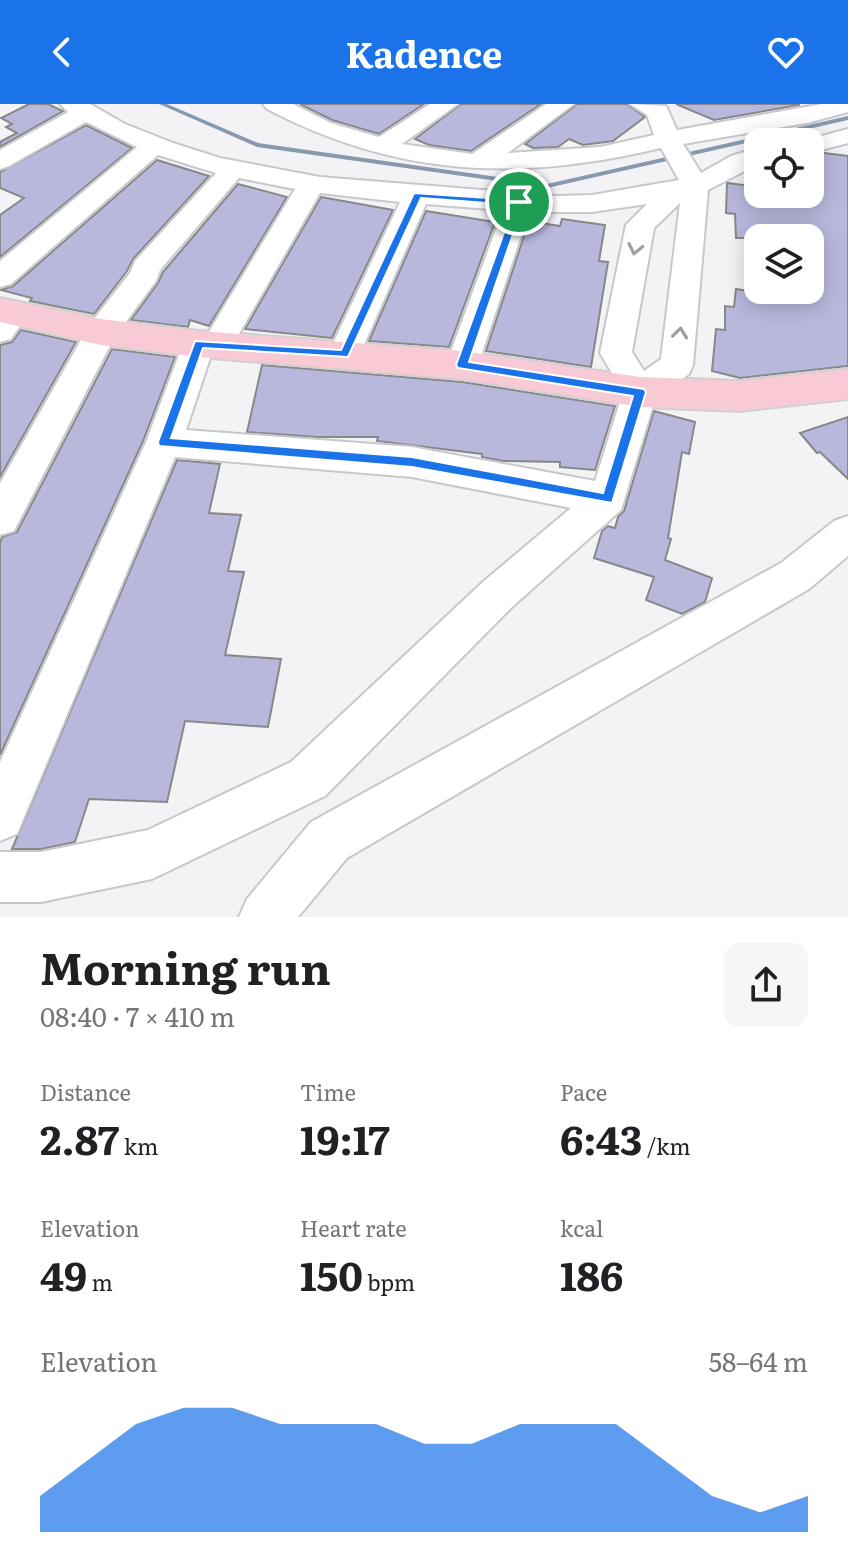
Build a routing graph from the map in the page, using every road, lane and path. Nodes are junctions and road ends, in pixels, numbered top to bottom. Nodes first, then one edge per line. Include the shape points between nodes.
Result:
1 (275, 104) edge
2 (326, 104) edge
3 (446, 104) edge
4 (562, 104) edge
5 (792, 104) edge
6 (848, 104) edge
7 (656, 106) edge
8 (79, 108) edge
9 (303, 117) junction
10 (767, 124) junction
11 (848, 136) edge
12 (668, 139) junction
13 (824, 142) edge
14 (156, 144) junction
15 (383, 146) junction
16 (600, 155) junction
17 (744, 158) edge
18 (0, 161) edge
19 (477, 162) junction
20 (233, 169) junction
21 (686, 181) junction
22 (312, 183) junction
23 (417, 195) junction
24 (519, 202) junction
25 (0, 277) edge
26 (4, 318) edge
27 (101, 332) junction
28 (208, 344) junction
29 (344, 354) junction
30 (462, 365) junction
31 (848, 384) edge
32 (640, 392) junction
33 (164, 442) junction
34 (608, 499) junction
35 (0, 519) edge
36 (848, 533) edge
37 (0, 817) edge
38 (0, 877) edge
39 (265, 917) edge

1 - 9 street
2 - 9 street
3 - 15 street
4 - 19 street
5 - 10 street
6 - 10 street
7 - 12 street
7 - 16 street
8 - 14 street via 113,129
8 - 18 street
9 - 15 street
10 - 12 street
11 - 13 street
12 - 16 street
12 - 21 street
14 - 20 street
14 - 25 street
15 - 19 street
16 - 19 street
17 - 21 street
20 - 22 street
20 - 27 street via 145,268
21 - 24 street via 605,202
32 -> 21 street via 677,365
21 -> 32 street via 640,225 616,353
22 - 23 street
22 - 28 street
23 - 24 street
23 - 29 street
24 - 30 street
26 - 27 main road
27 - 28 main road
27 - 35 street
28 - 29 main road
28 - 33 street
29 - 30 main road
30 - 32 main road
31 - 32 main road via 740,396
32 - 34 street
33 - 34 street via 412,462
33 - 37 street
34 - 38 street via 498,594 308,779 152,854 41,877
36 - 39 street via 795,576 329,840

